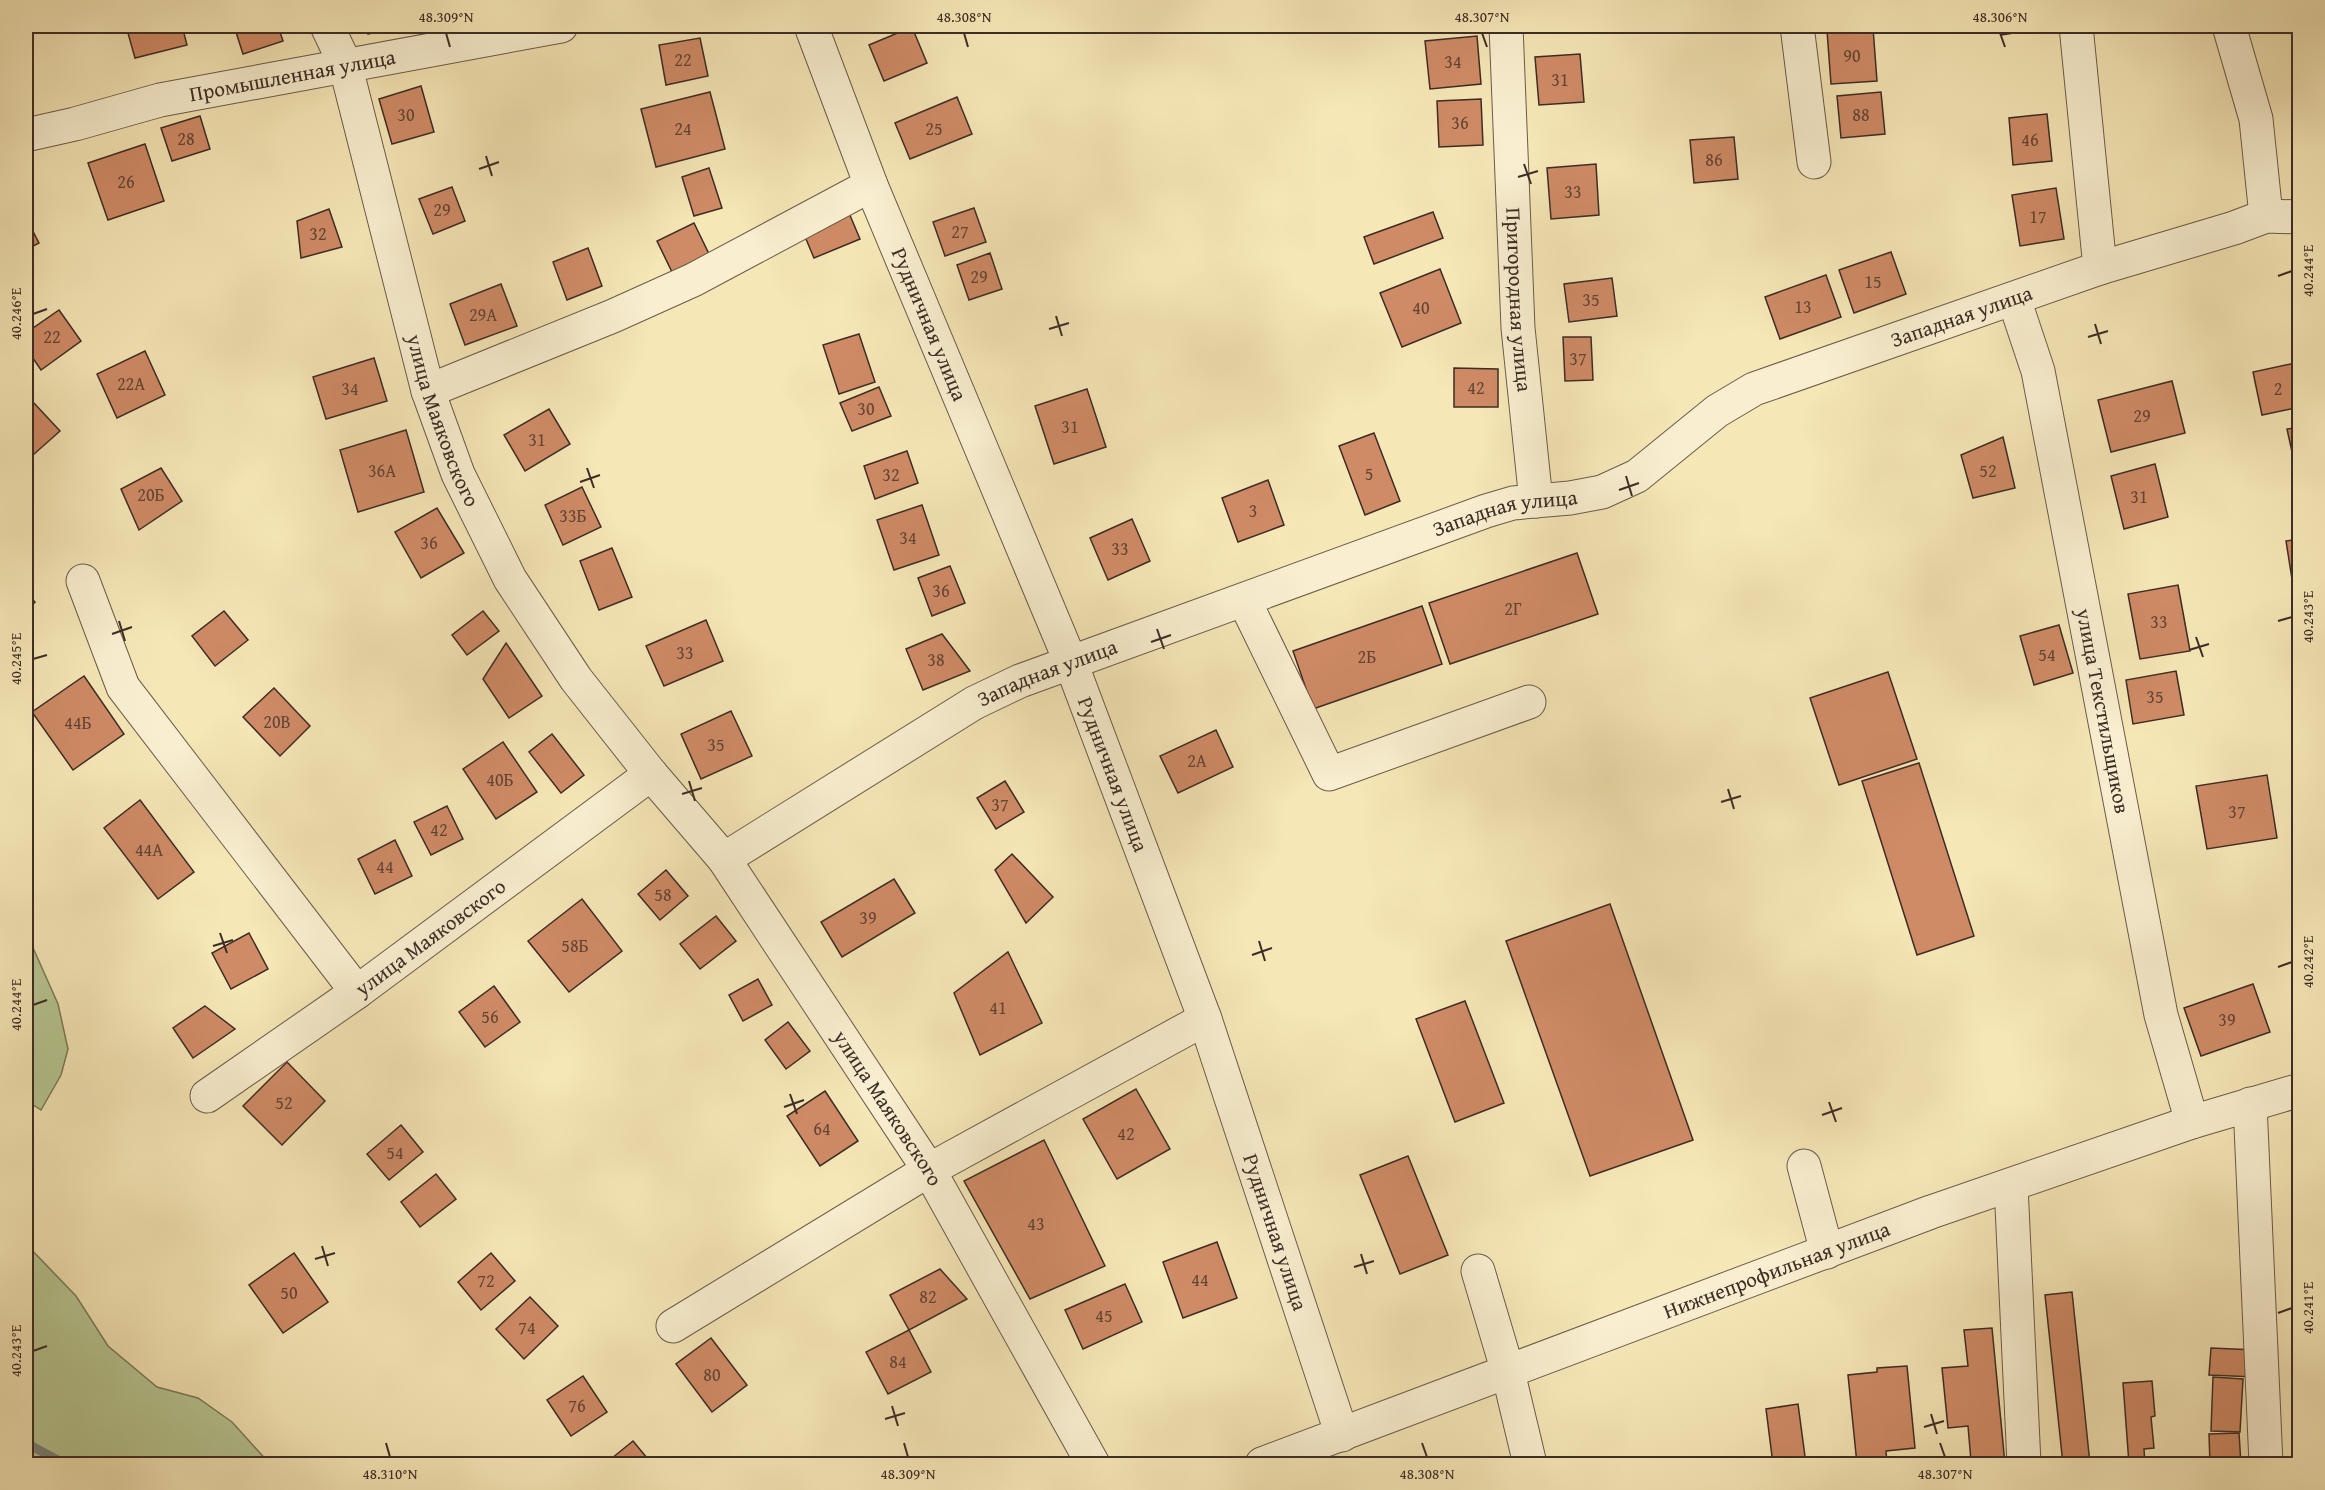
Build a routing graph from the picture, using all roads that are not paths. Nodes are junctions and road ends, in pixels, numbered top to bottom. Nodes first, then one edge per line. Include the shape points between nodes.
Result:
1 (327, 26) edge
2 (561, 26) edge
3 (811, 26) edge
4 (1506, 26) edge
5 (1797, 26) edge
6 (2076, 26) edge
7 (2229, 26) edge
8 (345, 64) junction
9 (26, 135) edge
10 (1814, 162) dead end
11 (871, 185) junction
12 (2266, 216) junction
13 (2300, 217) edge
14 (2100, 268) junction
15 (2014, 300) junction
16 (429, 391) junction
17 (1536, 501) junction
18 (83, 580) dead end
19 (1244, 600) junction
20 (1071, 663) junction
21 (1529, 702) dead end
22 (651, 774) junction
23 (724, 860) junction
24 (357, 992) junction
25 (1205, 1019) junction
26 (2300, 1090) edge
27 (207, 1096) dead end
28 (2250, 1104) junction
29 (2192, 1122) junction
30 (1803, 1166) dead end
31 (929, 1170) junction
32 (2011, 1185) junction
33 (1827, 1252) junction
34 (1478, 1272) dead end
35 (673, 1326) dead end
36 (1508, 1372) junction
37 (1342, 1435) junction
38 (1093, 1464) edge
39 (1262, 1464) edge
40 (1530, 1464) edge
41 (2024, 1464) edge
42 (2266, 1464) edge

1 - 8 street, улица Маяковского
2 - 8 street, Промышленная улица
3 - 11 street, Рудничная улица
4 - 17 street, Пригородная улица via 1518,328
5 - 10 street
6 - 14 street
7 - 12 street via 2256,119
8 - 9 street, Промышленная улица via 160,100
8 - 16 street, улица Маяковского
11 - 16 street via 693,280
11 - 20 street, Рудничная улица
12 - 13 street, Западная улица
12 - 14 street, Западная улица
14 - 15 street, Западная улица
15 - 17 street, Западная улица via 1754,389 1717,411 1637,476 1602,492
15 - 29 street, улица Текстильщиков via 2038,371 2161,1015
16 - 22 street, улица Маяковского via 458,474 510,579 576,679
17 - 19 street, Западная улица via 1486,511
18 - 24 street via 123,687
19 - 20 street, Западная улица
19 - 21 street via 1329,774
20 - 23 street, Западная улица via 974,703
20 - 25 street, Рудничная улица
22 - 23 street, улица Маяковского
22 - 24 street, улица Маяковского
23 - 31 street, улица Маяковского
24 - 27 street, улица Маяковского
25 - 31 street
25 - 37 street, Рудничная улица
26 - 28 street, Нижнепрофильная улица
28 - 29 street, Нижнепрофильная улица
28 - 42 street
29 - 32 street, Нижнепрофильная улица
30 - 33 street
31 - 35 street
31 - 38 street, улица Маяковского
32 - 33 street, Нижнепрофильная улица
32 - 41 street
33 - 36 street, Нижнепрофильная улица
34 - 36 street
36 - 37 street, Нижнепрофильная улица
36 - 40 street
37 - 39 street, Нижнепрофильная улица

